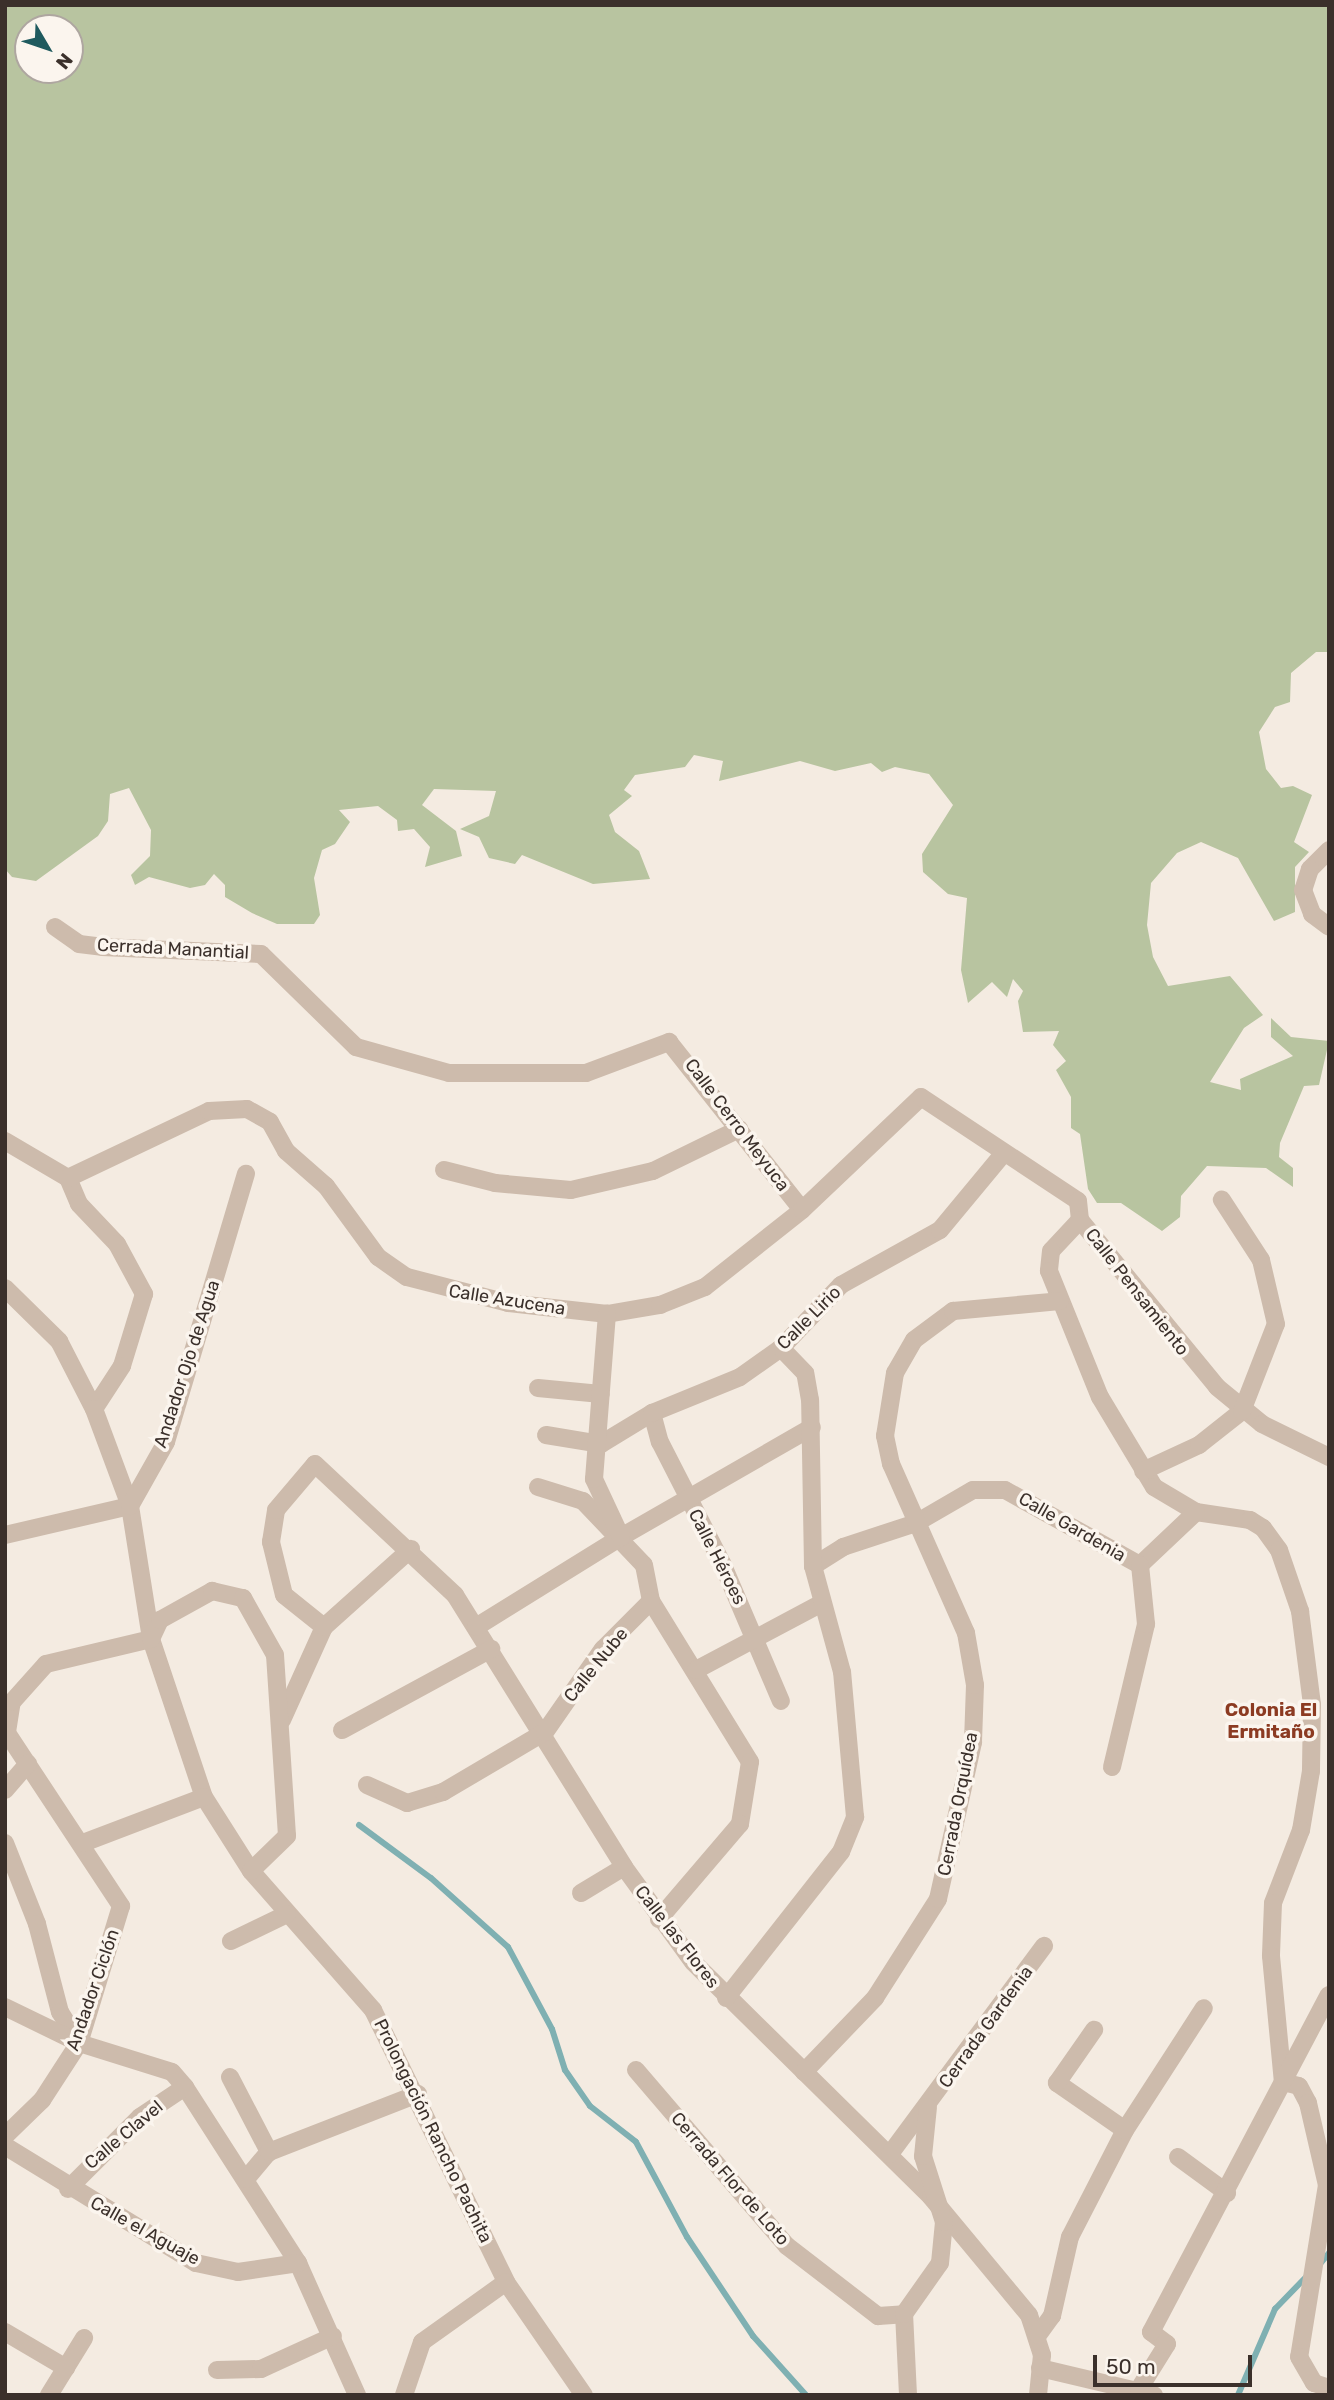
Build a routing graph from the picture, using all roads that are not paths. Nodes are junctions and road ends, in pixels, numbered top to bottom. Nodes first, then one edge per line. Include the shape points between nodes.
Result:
1 (1329, 850) edge
2 (55, 927) dead end
3 (1329, 927) edge
4 (669, 1042) joint
5 (921, 1097) joint
6 (739, 1129) junction
7 (5, 1141) edge
8 (1004, 1153) junction
9 (444, 1170) dead end
10 (246, 1174) dead end
11 (68, 1178) junction
12 (1222, 1200) dead end
13 (802, 1210) junction
14 (1080, 1220) junction
15 (5, 1288) edge
16 (1060, 1301) junction
17 (607, 1314) junction
18 (781, 1348) junction
19 (538, 1388) dead end
20 (601, 1394) junction
21 (94, 1409) junction
22 (1242, 1411) junction
23 (652, 1413) junction
24 (811, 1427) junction
25 (546, 1435) dead end
26 (601, 1444) junction
27 (1329, 1457) edge
28 (1143, 1471) junction
29 (538, 1487) dead end
30 (687, 1497) junction
31 (130, 1506) junction
32 (1196, 1512) junction
33 (916, 1523) junction
34 (5, 1535) edge
35 (621, 1537) junction
36 (411, 1549) junction
37 (1140, 1565) junction
38 (813, 1566) junction
39 (651, 1601) junction
40 (820, 1604) junction
41 (476, 1627) junction
42 (324, 1628) junction
43 (756, 1638) junction
44 (151, 1639) junction
45 (491, 1649) junction
46 (696, 1670) junction
47 (781, 1701) dead end
48 (279, 1730) junction
49 (342, 1730) dead end
50 (6, 1731) edge
51 (545, 1732) junction
52 (28, 1764) junction
53 (1112, 1767) dead end
54 (367, 1785) dead end
55 (5, 1790) edge
56 (204, 1797) junction
57 (5, 1843) edge
58 (83, 1843) junction
59 (624, 1867) junction
60 (251, 1871) junction
61 (581, 1893) dead end
62 (287, 1914) junction
63 (659, 1919) junction
64 (231, 1941) dead end
65 (1044, 1946) dead end
66 (1329, 1995) edge
67 (726, 1998) junction
68 (5, 2007) edge
69 (1204, 2008) dead end
70 (1094, 2030) dead end
71 (79, 2043) junction
72 (636, 2070) dead end
73 (804, 2072) junction
74 (230, 2077) dead end
75 (1283, 2082) junction
76 (185, 2087) junction
77 (418, 2094) junction
78 (928, 2107) junction
79 (1125, 2130) junction
80 (5, 2136) edge
81 (5, 2146) edge
82 (269, 2152) junction
83 (890, 2154) junction
84 (1178, 2157) dead end
85 (246, 2179) junction
86 (68, 2189) junction
87 (1227, 2193) junction
88 (931, 2197) junction
89 (298, 2263) junction
90 (506, 2282) junction
91 (904, 2314) junction
92 (5, 2332) edge
93 (1038, 2335) junction
94 (334, 2336) junction
95 (84, 2338) dead end
96 (66, 2368) junction
97 (1040, 2368) junction
98 (217, 2370) dead end
99 (1329, 2388) edge
100 (1147, 2392) edge
101 (582, 2394) edge
102 (49, 2395) edge
103 (357, 2395) edge
104 (404, 2395) edge
105 (908, 2395) edge
106 (1038, 2395) edge

1 - 3 street via 1310,869 1303,890 1312,914
2 - 4 street, Cerrada Manantial via 79,944 261,954 356,1047 424,1068 586,1073
4 - 6 street, Calle Cerro Meyuca
5 - 8 street, Calle Pensamiento
5 - 13 street, Calle Azucena
6 - 9 street via 653,1171 571,1190 495,1183
6 - 13 street, Calle Cerro Meyuca
7 - 11 street
8 - 14 street, Calle Pensamiento via 1078,1201
8 - 18 street, Calle Lirio via 940,1230 841,1285
10 - 31 street, Andador Ojo de Agua via 166,1442
11 - 17 street, Calle Azucena via 209,1111 247,1109 270,1122 286,1152 326,1186 379,1257 407,1277 508,1303
11 - 21 street via 79,1204 117,1244 145,1294 122,1366
12 - 22 street via 1261,1260 1276,1324
13 - 17 street, Calle Azucena via 705,1287 660,1305
14 - 16 street via 1051,1251 1049,1270
14 - 22 street, Calle Pensamiento via 1168,1335
15 - 21 street, Prolongación Rancho Pachita via 59,1340
16 - 28 street via 1100,1397
16 - 33 street, Cerrada Orquídea via 953,1311 914,1340 895,1373 885,1436
17 - 20 street
18 - 23 street, Calle Lirio via 740,1377
18 - 24 street via 805,1373
19 - 20 street
20 - 26 street
21 - 31 street, Prolongación Rancho Pachita
22 - 27 street, Calle Pensamiento
22 - 28 street via 1199,1445
23 - 26 street, Calle Lirio
23 - 30 street, Calle Héroes
24 - 30 street
24 - 38 street
25 - 26 street
26 - 35 street via 594,1479
28 - 32 street via 1154,1486
29 - 35 street via 583,1501
30 - 35 street
30 - 43 street, Calle Héroes
31 - 34 street
31 - 44 street, Prolongación Rancho Pachita
32 - 37 street
32 - 75 street via 1250,1520 1263,1528 1279,1550 1300,1611 1312,1705 1311,1771 1301,1830 1273,1903 1271,1956
33 - 37 street, Calle Gardenia via 973,1490 1005,1490
33 - 38 street, Calle Gardenia via 843,1547
33 - 73 street, Cerrada Orquídea via 966,1633 975,1685 973,1742 960,1806 938,1899 875,1997
35 - 39 street via 644,1565
35 - 41 street
36 - 41 street, Calle las Flores
36 - 42 street
36 - 42 street, Calle las Flores via 316,1464 276,1510 271,1542 284,1595
37 - 53 street via 1146,1624
38 - 40 street
39 - 46 street
39 - 51 street, Calle Nube via 603,1649
40 - 43 street
40 - 67 street via 842,1672 855,1817 841,1852
41 - 45 street, Calle las Flores
42 - 48 street
43 - 46 street
43 - 47 street, Calle Héroes
44 - 48 street via 160,1619 212,1591 243,1598 275,1655
44 - 50 street via 46,1664 12,1702
44 - 56 street, Prolongación Rancho Pachita
45 - 49 street
45 - 51 street, Calle las Flores
46 - 63 street via 750,1762 740,1824
48 - 60 street via 287,1836
50 - 52 street, Andador Ciclón
51 - 54 street via 443,1792 407,1803
51 - 59 street, Calle las Flores
52 - 55 street
52 - 58 street, Andador Ciclón
56 - 58 street
56 - 60 street, Prolongación Rancho Pachita
57 - 71 street via 37,1924 60,2012
58 - 71 street, Andador Ciclón via 121,1906
59 - 61 street
59 - 63 street, Calle las Flores
60 - 62 street, Prolongación Rancho Pachita
62 - 64 street
62 - 77 street, Prolongación Rancho Pachita via 351,1978
63 - 67 street, Calle las Flores
65 - 78 street, Cerrada Gardenia
66 - 75 street
67 - 73 street, Calle las Flores
68 - 71 street
69 - 79 street
70 - 79 street via 1057,2083
71 - 76 street via 172,2072
71 - 80 street, Andador Ciclón via 42,2100
72 - 91 street, Cerrada Flor de Loto via 787,2246 878,2316
73 - 83 street, Calle las Flores
74 - 82 street
75 - 87 street
75 - 99 street via 1299,2087 1320,2144 1327,2185 1299,2357 1314,2382
76 - 85 street
76 - 86 street, Calle Clavel via 140,2117
77 - 82 street
77 - 90 street, Prolongación Rancho Pachita
78 - 83 street, Cerrada Gardenia
78 - 88 street, Cerrada Gardenia via 923,2156
79 - 93 street via 1070,2237 1052,2316
81 - 86 street, Calle el Aguaje
82 - 85 street
83 - 88 street, Calle las Flores
84 - 87 street
85 - 89 street
86 - 89 street, Calle el Aguaje via 196,2263 238,2272
87 - 100 street via 1152,2332 1167,2344
88 - 91 street via 944,2222 940,2263
88 - 93 street, Calle las Flores via 1029,2315
89 - 94 street
90 - 101 street, Prolongación Rancho Pachita
90 - 104 street via 422,2342
91 - 105 street
92 - 96 street
93 - 97 street, Calle las Flores
94 - 98 street via 261,2369
94 - 103 street
95 - 96 street
96 - 102 street
97 - 100 street
97 - 106 street, Calle las Flores

